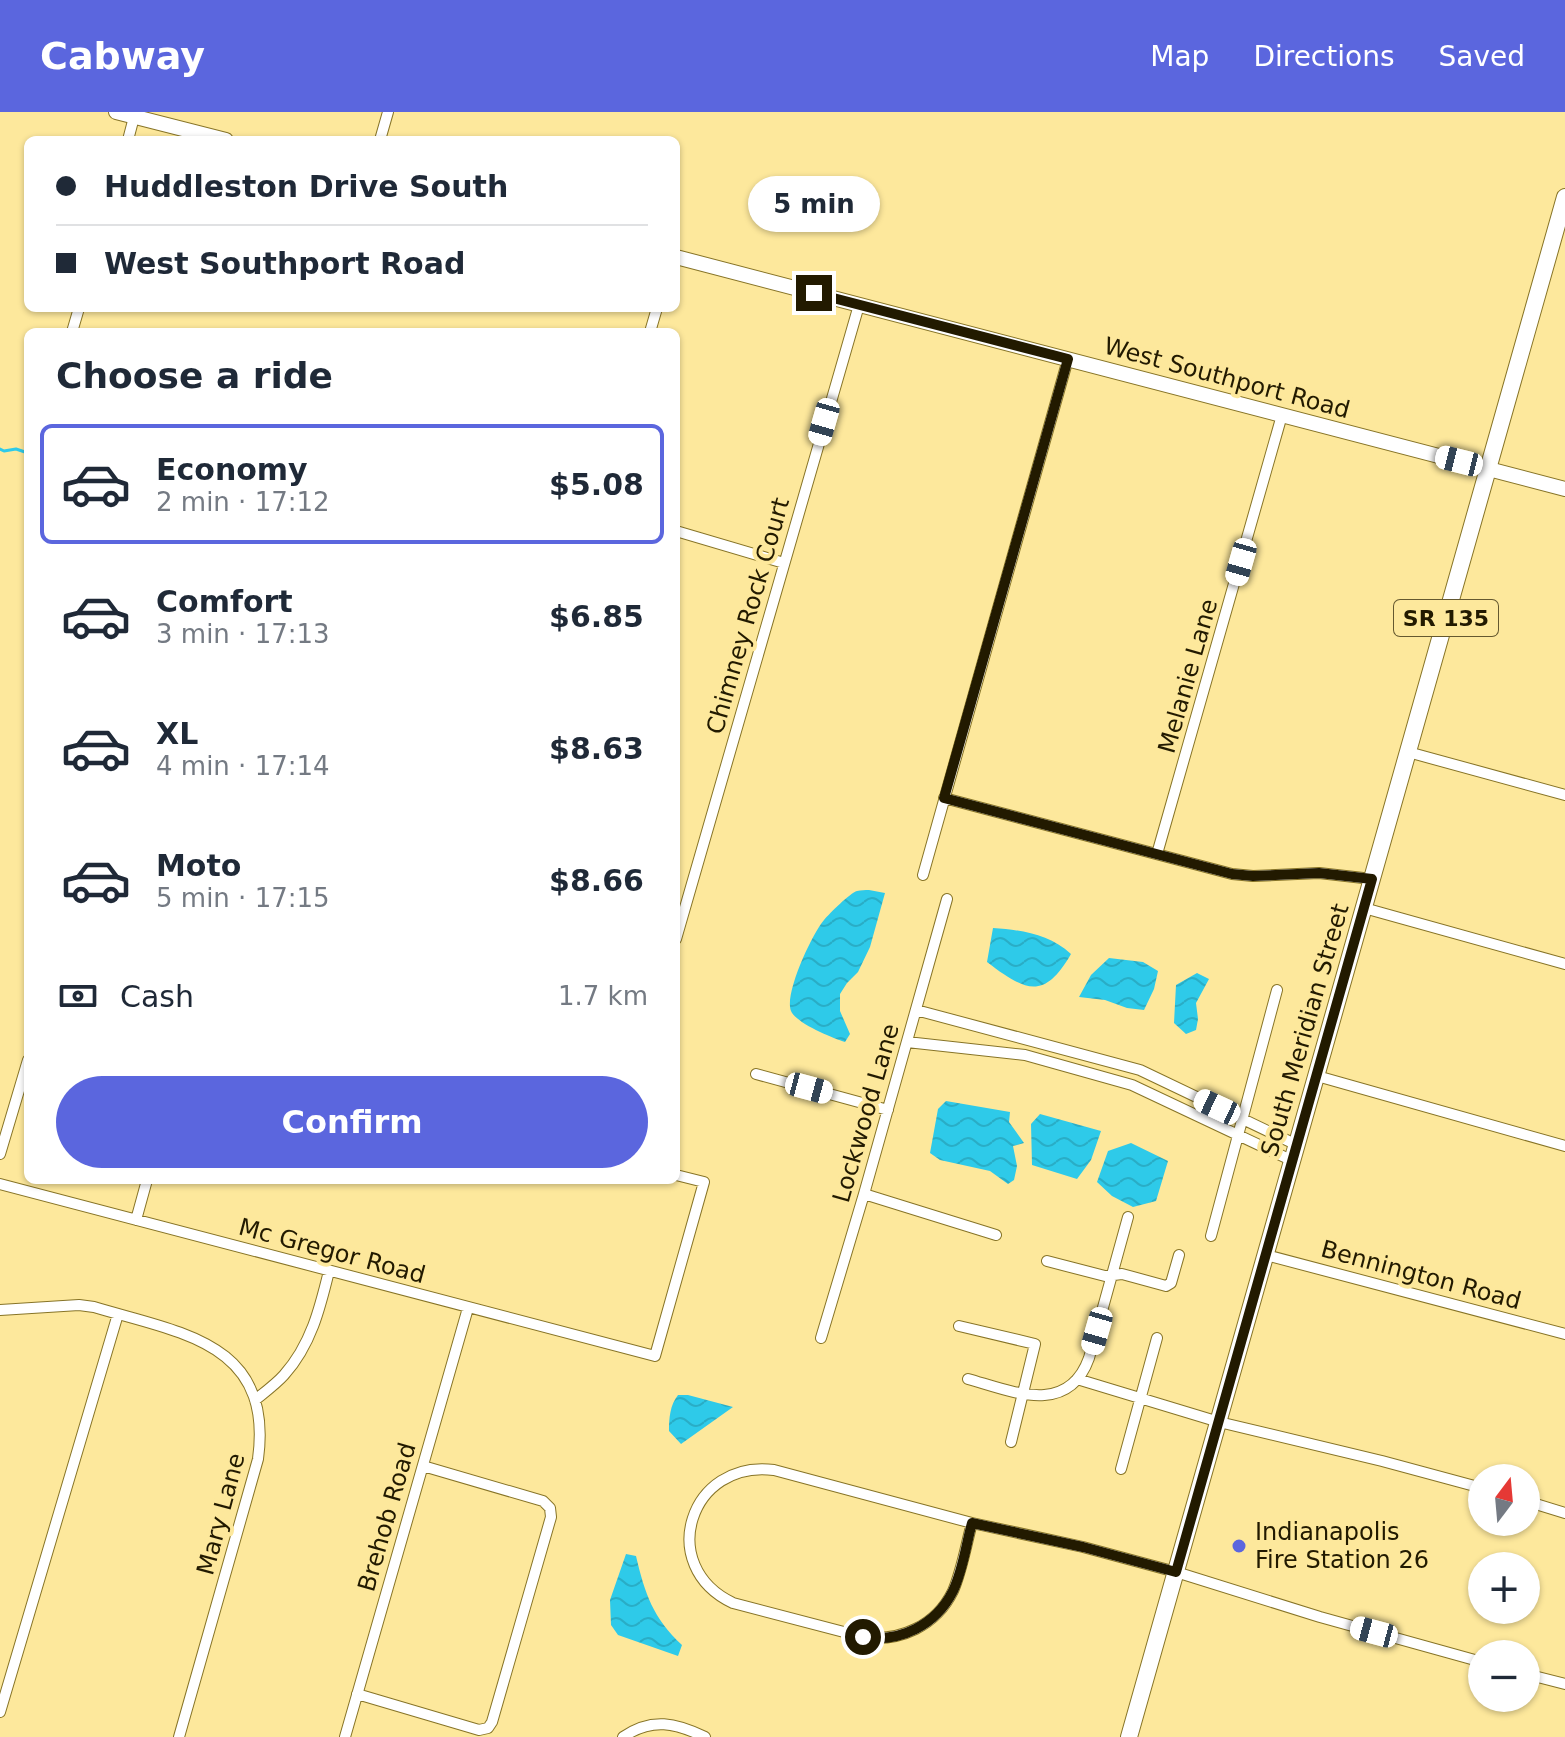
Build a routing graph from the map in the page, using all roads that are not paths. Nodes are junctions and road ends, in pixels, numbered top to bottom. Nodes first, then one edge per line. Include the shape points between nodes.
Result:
1 (116, 112) edge
2 (388, 112) edge
3 (134, 117) junction
4 (129, 136) edge
5 (210, 136) edge
6 (381, 136) edge
7 (1565, 197) edge
8 (1558, 249) edge
9 (680, 258) edge
10 (859, 305) junction
11 (1068, 359) junction
12 (1282, 415) junction
13 (1488, 469) junction
14 (1565, 489) edge
15 (680, 532) edge
16 (784, 563) junction
17 (1408, 752) junction
18 (1565, 795) edge
19 (944, 798) junction
20 (1157, 854) junction
21 (923, 875) dead end
22 (1372, 879) junction
23 (947, 899) dead end
24 (1364, 908) junction
25 (680, 925) edge
26 (1565, 964) edge
27 (1277, 990) dead end
28 (916, 1010) junction
29 (907, 1042) junction
30 (24, 1073) edge
31 (756, 1074) dead end
32 (1317, 1076) junction
33 (888, 1110) junction
34 (1242, 1119) junction
35 (1238, 1135) junction
36 (1565, 1146) edge
37 (1295, 1153) junction
38 (0, 1154) edge
39 (680, 1176) edge
40 (0, 1184) edge
41 (146, 1184) edge
42 (864, 1194) junction
43 (1128, 1217) dead end
44 (136, 1220) junction
45 (996, 1235) dead end
46 (1211, 1236) dead end
47 (1179, 1255) dead end
48 (1266, 1255) junction
49 (1047, 1261) dead end
50 (329, 1271) junction
51 (1112, 1276) junction
52 (468, 1308) junction
53 (0, 1310) edge
54 (118, 1314) junction
55 (959, 1326) dead end
56 (1565, 1334) edge
57 (821, 1338) dead end
58 (1157, 1338) dead end
59 (968, 1379) dead end
60 (1077, 1379) junction
61 (1023, 1394) junction
62 (1140, 1398) junction
63 (255, 1400) junction
64 (1219, 1422) junction
65 (1011, 1442) dead end
66 (423, 1466) junction
67 (1121, 1469) dead end
68 (1468, 1484) edge
69 (1540, 1505) edge
70 (1565, 1513) edge
71 (972, 1523) junction
72 (1176, 1572) junction
73 (1468, 1658) edge
74 (1540, 1678) edge
75 (1565, 1684) edge
76 (3, 1688) edge
77 (357, 1694) junction
78 (1, 1705) edge
79 (179, 1737) edge
80 (345, 1737) edge
81 (623, 1737) edge
82 (705, 1737) edge
83 (1129, 1737) edge

1 - 3 main road
2 - 6 street
3 - 4 street
3 - 5 main road
7 - 8 main road, South Meridian Street / SR 135
8 - 13 main road, South Meridian Street / SR 135
9 - 10 main road, West Southport Road
10 - 11 main road, West Southport Road
10 - 16 street, Chimney Rock Court
11 - 12 main road, West Southport Road
11 - 19 street
12 - 13 main road, West Southport Road
12 - 20 street, Melanie Lane
13 - 14 main road, West Southport Road
13 - 17 main road, South Meridian Street / SR 135
15 - 16 street
16 - 25 street, Chimney Rock Court
17 - 18 street
17 - 22 main road, South Meridian Street / SR 135
19 - 20 street
19 - 21 street
20 - 22 street via 1244,876 1319,873
22 - 24 main road, South Meridian Street / SR 135
23 - 28 street, Lockwood Lane
24 - 26 street
24 - 32 main road, South Meridian Street / SR 135
27 - 34 street
28 - 29 street, Lockwood Lane
28 - 34 street via 1140,1070
29 - 33 street, Lockwood Lane
29 - 35 street via 1025,1055 1132,1085
30 - 38 street
31 - 33 street
32 - 36 street
32 - 37 main road, South Meridian Street / SR 135
33 - 42 street, Lockwood Lane
34 - 35 street
34 - 37 street
35 - 37 street
35 - 46 street
37 - 48 main road, South Meridian Street / SR 135
39 - 52 street, Mc Gregor Road via 704,1182 655,1356
40 - 44 street, Mc Gregor Road
41 - 44 street
42 - 45 street
42 - 57 street, Lockwood Lane
43 - 51 street
44 - 50 street, Mc Gregor Road
47 - 51 street via 1169,1286
48 - 56 street, Bennington Road
48 - 64 main road, South Meridian Street / SR 135
49 - 51 street
50 - 52 street, Mc Gregor Road
50 - 63 street via 300,1353
51 - 60 street via 1088,1363
52 - 66 street, Brehob Road
53 - 54 street via 79,1305
54 - 63 street via 193,1336 215,1348 237,1367
54 - 76 street
55 - 61 street via 1035,1344
58 - 62 street
59 - 61 street
60 - 61 street via 1052,1395
60 - 62 street
61 - 65 street
62 - 64 street
62 - 67 street
63 - 79 street, Mary Lane via 261,1438 258,1459
64 - 68 street
64 - 72 main road, South Meridian Street / SR 135
66 - 77 street, Brehob Road
66 - 77 street via 543,1501 550,1508 492,1723 481,1730
69 - 70 street
71 - 71 street via 954,1588 938,1612 922,1626 884,1639 733,1603 711,1590 689,1547 692,1518 709,1491 740,1471 761,1469
71 - 72 street
72 - 73 street
72 - 83 main road, South Meridian Street / SR 135
74 - 75 street
76 - 78 street
77 - 80 street, Brehob Road
81 - 82 street via 664,1724

